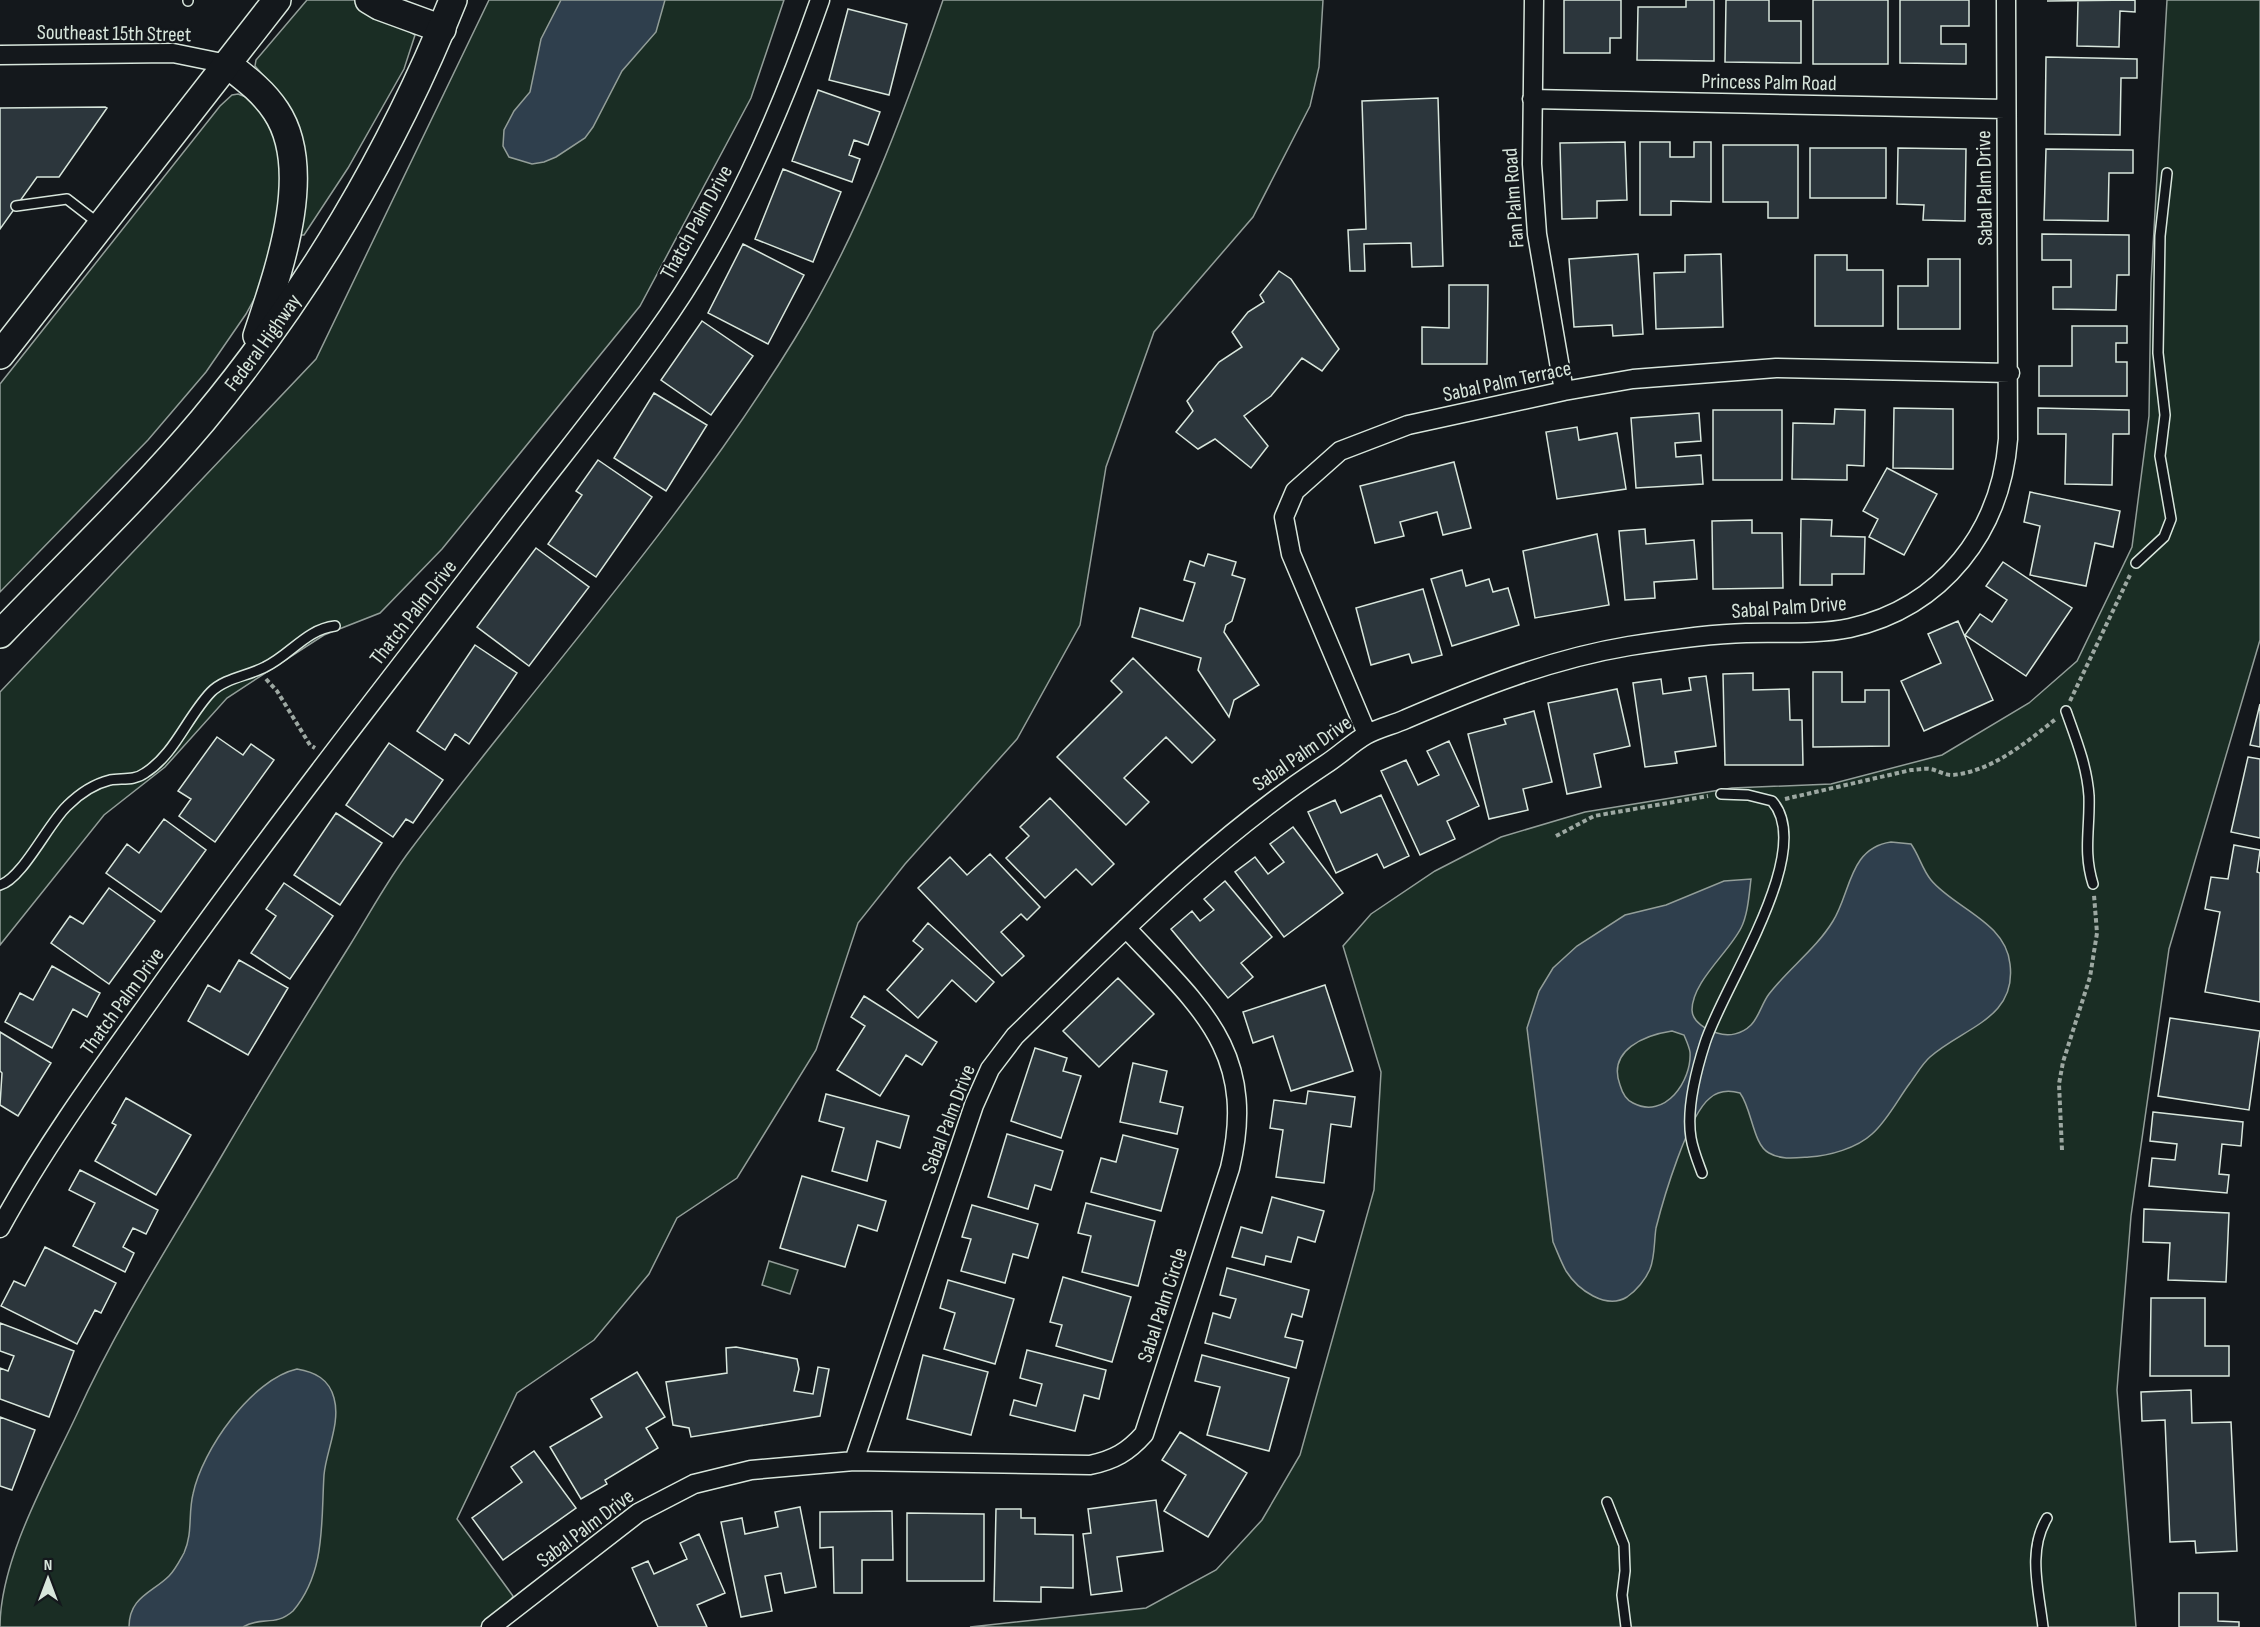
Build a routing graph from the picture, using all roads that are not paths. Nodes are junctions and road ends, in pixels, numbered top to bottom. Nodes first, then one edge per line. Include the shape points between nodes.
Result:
1 (277, 0) edge
2 (369, 0) edge
3 (453, 0) edge
4 (820, 0) edge
5 (1534, 0) edge
6 (2006, 0) edge
7 (442, 29) junction
8 (0, 55) edge
9 (227, 64) junction
10 (1532, 99) junction
11 (2005, 109) junction
12 (2167, 173) dead end
13 (16, 206) dead end
14 (100, 225) junction
15 (8, 339) edge
16 (248, 363) junction
17 (2010, 373) junction
18 (1564, 391) junction
19 (2136, 563) road end
20 (335, 626) dead end
21 (0, 634) edge
22 (2066, 711) road end
23 (1367, 734) junction
24 (1721, 794) road end
25 (2093, 884) road end
26 (0, 885) edge
27 (1126, 928) junction
28 (1702, 1173) dead end
29 (0, 1228) edge
30 (854, 1461) junction
31 (1607, 1502) dead end
32 (2047, 1518) dead end
33 (491, 1627) edge
34 (1626, 1627) edge
35 (2043, 1627) edge

1 - 9 main road
2 - 7 main road
3 - 7 main road, Federal Highway
4 - 29 street, Thatch Palm Drive via 768,136 734,205 657,332 284,816 89,1085 26,1180
5 - 10 street, Fan Palm Road
6 - 11 street, Sabal Palm Drive
7 - 16 main road, Federal Highway via 352,205
8 - 9 street, Southeast 15th Street via 172,52
9 - 14 main road
9 - 16 main road via 255,85 277,112 290,144 293,182 290,218 278,271
10 - 11 street, Princess Palm Road
10 - 18 street, Fan Palm Road via 1537,234
11 - 17 street, Sabal Palm Drive
12 - 19 lane via 2160,236 2158,353 2165,405 2160,456 2171,519 2164,537
13 - 14 lane via 67,199
14 - 15 main road
16 - 21 main road, Federal Highway via 161,468
17 - 18 street, Sabal Palm Terrace via 1764,369 1634,379
17 - 23 street, Sabal Palm Drive via 2007,458 1992,512 1974,545 1951,573 1903,609 1878,620 1832,631 1697,636 1581,656 1513,676
18 - 23 street, Sabal Palm Terrace via 1408,424 1340,451 1294,490 1284,517 1291,554
20 - 26 lane via 313,632 284,655 220,685 190,717 167,755 144,774 129,780 110,780 84,791 52,822 25,863
22 - 25 lane via 2085,766 2089,796 2086,864
23 - 27 street, Sabal Palm Drive via 1232,830
24 - 28 lane via 1772,801 1784,825 1779,879 1714,1019 1697,1072 1691,1137
27 - 30 street, Sabal Palm Drive via 1015,1036 985,1079
27 - 30 street, Sabal Palm Circle via 1213,1025 1230,1064 1238,1105 1230,1168 1144,1434 1130,1450 1090,1465
30 - 33 street, Sabal Palm Drive via 751,1470 694,1484 638,1513
31 - 34 lane via 1624,1545 1622,1595
32 - 35 lane via 2041,1527 2035,1560

